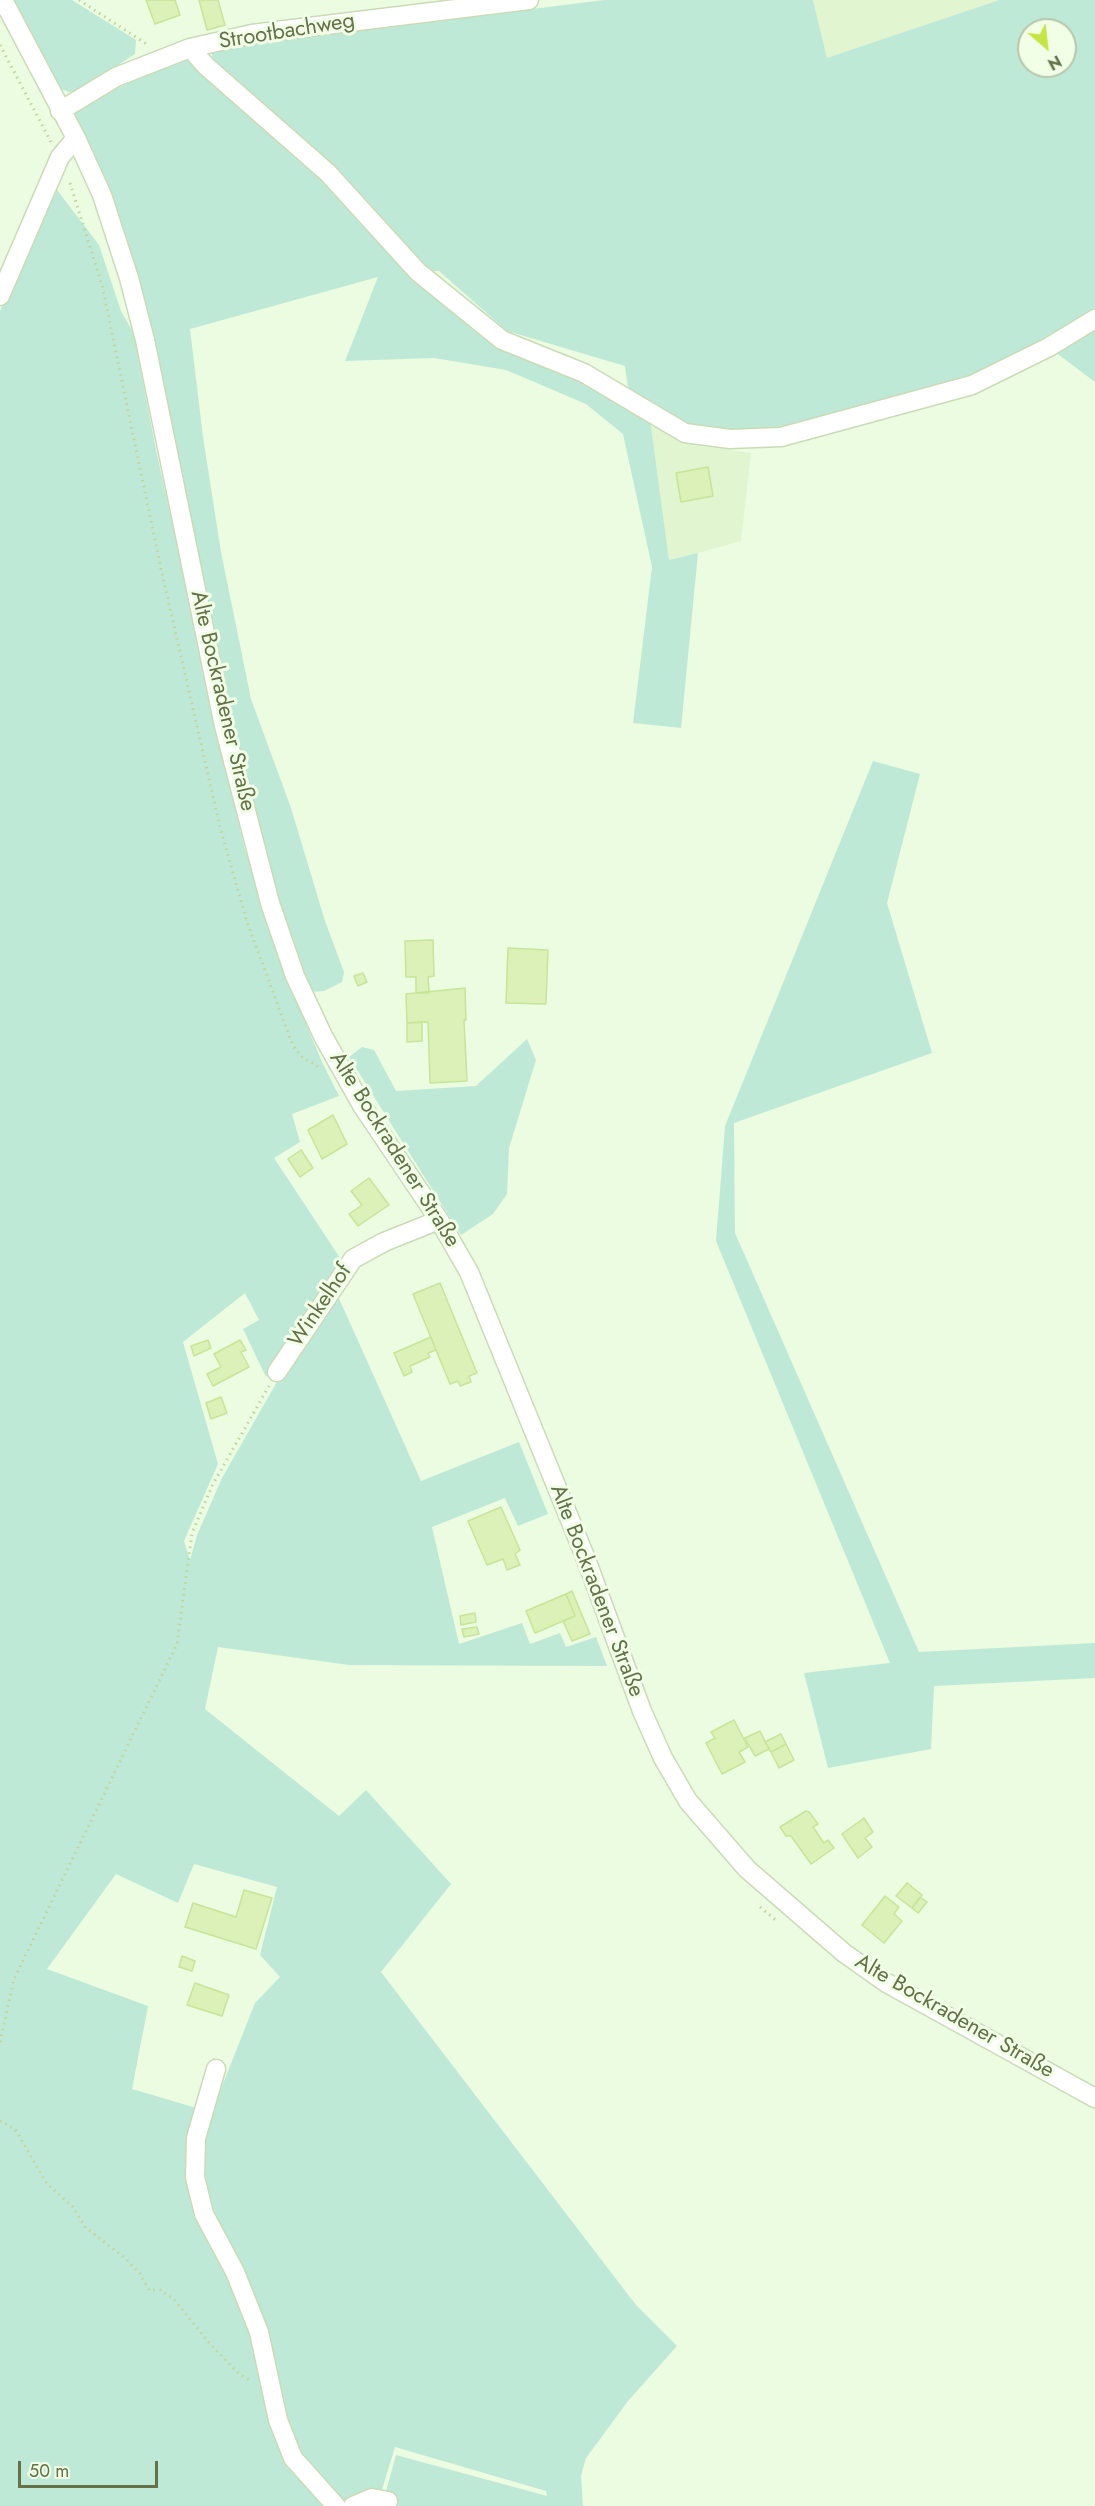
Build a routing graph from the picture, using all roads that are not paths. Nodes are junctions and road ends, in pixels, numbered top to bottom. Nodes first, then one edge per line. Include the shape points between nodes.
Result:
1 (3, 0) edge
2 (529, 0) edge
3 (190, 48) junction
4 (60, 111) junction
5 (76, 138) junction
6 (0, 296) edge
7 (1095, 319) edge
8 (439, 1220) junction
9 (277, 1372) road end
10 (216, 2069) dead end
11 (1095, 2098) edge
12 (388, 2501) dead end
13 (336, 2506) edge
14 (353, 2506) edge

1 - 4 street, Alte Bockradener Straße
2 - 3 street, Strootbachweg via 252,34
3 - 4 street, Strootbachweg via 116,77
3 - 7 street via 328,173 418,272 502,340 584,373 685,433 730,439 782,437 972,385
4 - 5 street, Alte Bockradener Straße
5 - 6 street via 60,157
5 - 8 street, Alte Bockradener Straße via 102,195 145,340 224,726 270,903 295,976 323,1036 384,1139
8 - 9 street, Winkelhof via 354,1259
8 - 11 street, Alte Bockradener Straße via 469,1272 586,1559 642,1711 688,1801 747,1869 844,1953 885,1982
10 - 13 street via 196,2138 195,2176 204,2214 235,2272 259,2332 278,2420 293,2458
12 - 14 street via 372,2498

